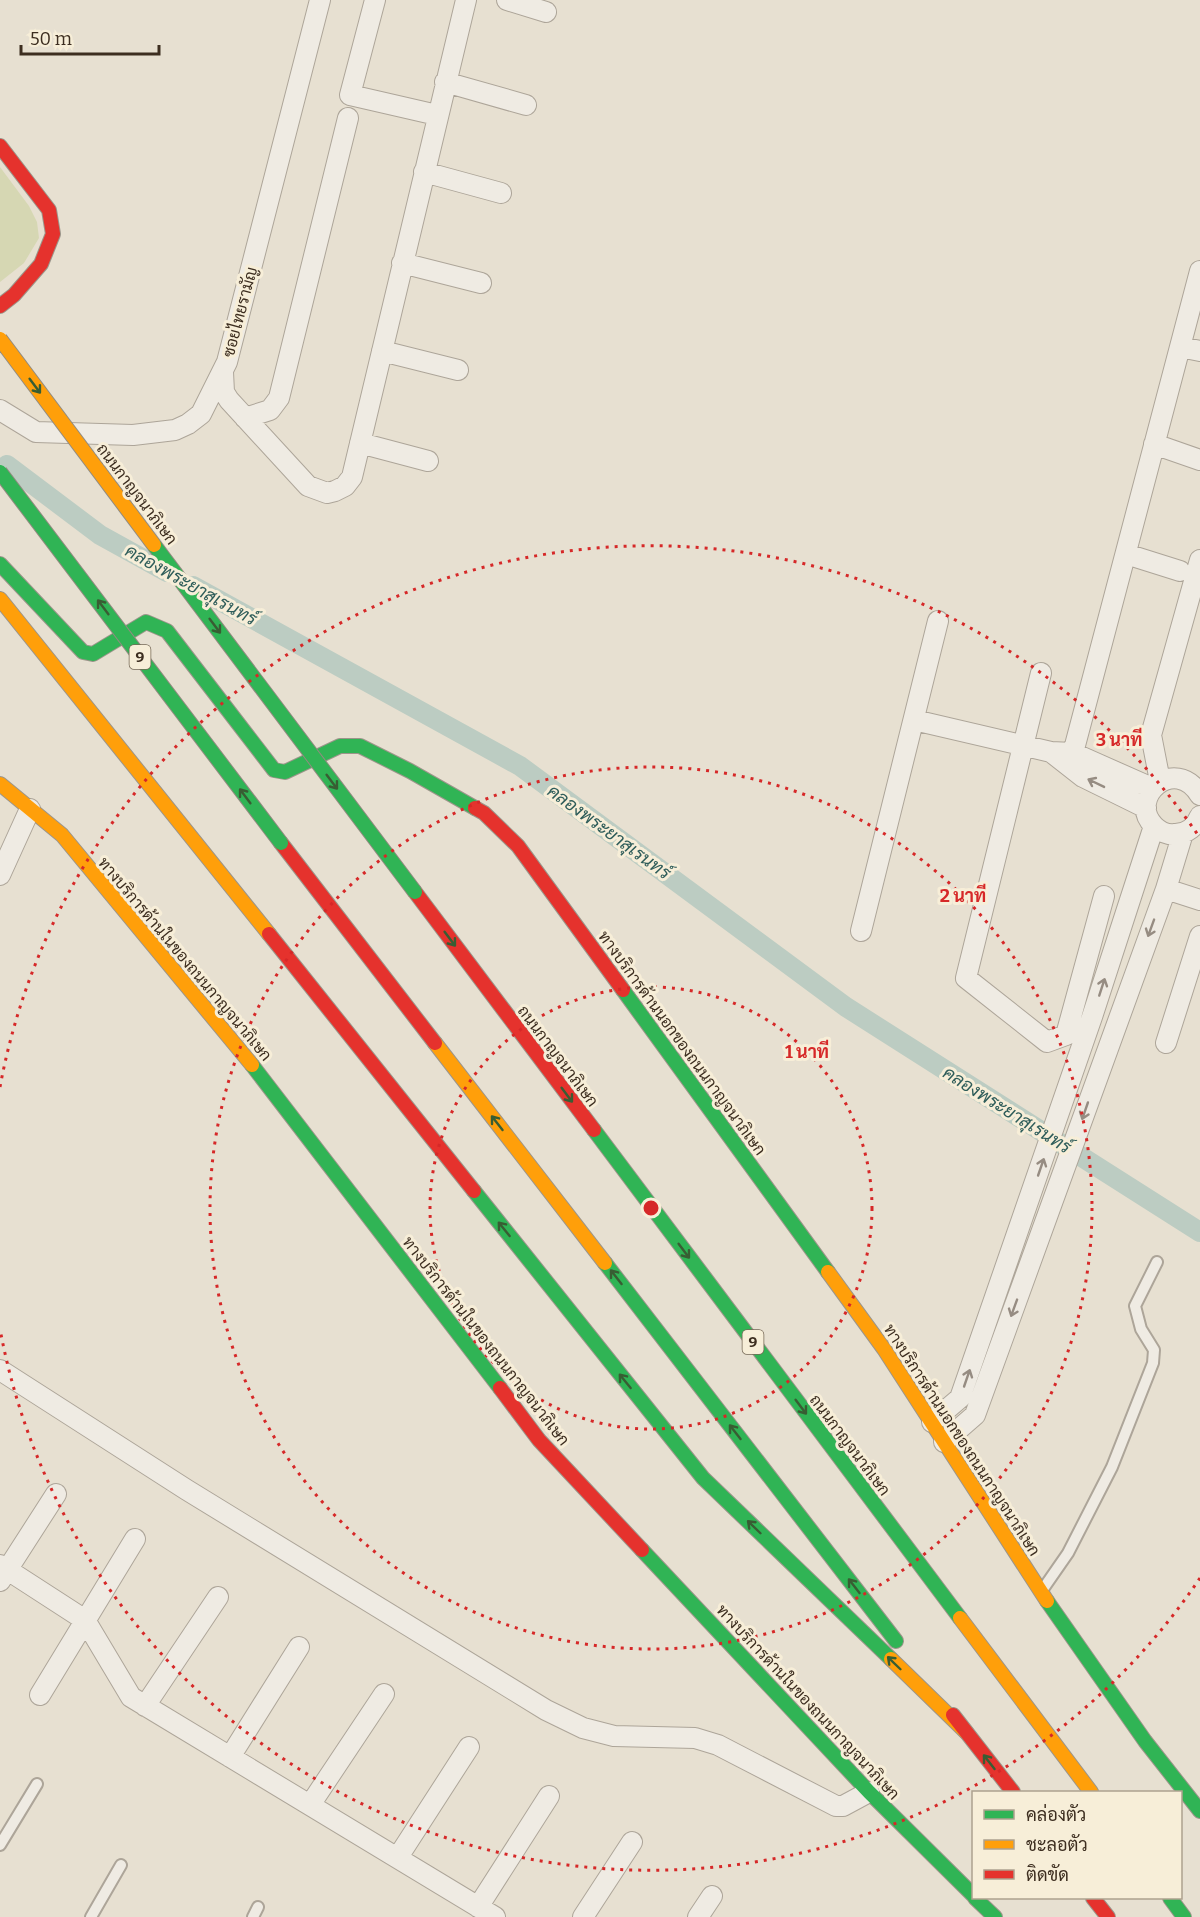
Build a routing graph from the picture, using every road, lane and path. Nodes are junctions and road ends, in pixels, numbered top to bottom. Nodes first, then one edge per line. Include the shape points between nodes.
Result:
1 (320, 0) edge
2 (375, 0) edge
3 (466, 0) edge
4 (507, 0) edge
5 (546, 12) dead end
6 (445, 82) junction
7 (526, 105) dead end
8 (437, 115) junction
9 (348, 118) dead end
10 (0, 146) edge
11 (424, 172) junction
12 (501, 193) dead end
13 (402, 263) junction
14 (1200, 271) edge
15 (481, 283) dead end
16 (0, 306) edge
17 (0, 339) edge
18 (1180, 347) junction
19 (381, 351) junction
20 (1200, 351) edge
21 (458, 370) dead end
22 (223, 372) junction
23 (0, 410) edge
24 (245, 418) junction
25 (360, 443) junction
26 (1154, 444) junction
27 (1200, 460) edge
28 (428, 461) dead end
29 (0, 472) edge
30 (1126, 554) junction
31 (1200, 561) edge
32 (0, 564) edge
33 (1179, 571) dead end
34 (0, 599) edge
35 (938, 621) dead end
36 (1041, 673) dead end
37 (914, 720) junction
38 (1023, 745) junction
39 (1051, 752) junction
40 (1073, 753) junction
41 (0, 784) edge
42 (1156, 785) junction
43 (1197, 787) edge
44 (1146, 808) junction
45 (30, 809) junction
46 (1200, 818) edge
47 (1154, 826) junction
48 (1183, 833) junction
49 (0, 875) edge
50 (1166, 889) junction
51 (1104, 896) dead end
52 (1200, 900) edge
53 (861, 931) dead end
54 (1200, 936) edge
55 (1092, 1017) junction
56 (1116, 1026) junction
57 (1166, 1043) dead end
58 (1009, 1261) junction
59 (1157, 1262) dead end
60 (1028, 1270) junction
61 (0, 1370) edge
62 (932, 1422) junction
63 (944, 1442) junction
64 (56, 1494) dead end
65 (135, 1539) dead end
66 (2, 1572) edge
67 (1041, 1592) junction
68 (218, 1597) dead end
69 (85, 1620) junction
70 (299, 1647) dead end
71 (384, 1694) dead end
72 (40, 1695) dead end
73 (146, 1706) junction
74 (966, 1732) junction
75 (469, 1747) dead end
76 (230, 1756) junction
77 (37, 1784) dead end
78 (1011, 1791) edge
79 (1090, 1791) edge
80 (868, 1792) junction
81 (549, 1796) dead end
82 (310, 1805) junction
83 (1200, 1811) edge
84 (632, 1842) dead end
85 (0, 1845) edge
86 (398, 1857) junction
87 (121, 1865) dead end
88 (972, 1895) edge
89 (712, 1896) dead end
90 (976, 1899) edge
91 (1094, 1899) edge
92 (1171, 1899) edge
93 (478, 1906) junction
94 (91, 1917) edge
95 (495, 1917) edge
96 (583, 1917) edge
97 (699, 1917) edge
98 (995, 1917) edge
99 (1108, 1917) edge
100 (1184, 1917) edge

1 - 22 street, ซอยไทยรามัญ
2 - 8 street via 350,95
3 - 6 street
4 - 5 street
6 - 7 street
6 - 8 street
8 - 11 street
9 - 24 street via 279,398 270,410
10 - 16 main road via 49,210 53,234 41,264
11 - 12 street
11 - 13 street
13 - 15 street
13 - 19 street
14 - 18 street
17 -> 79 main road, ถนนกาญจนาภิเษก / 9, bridge
18 - 20 street
18 - 26 street
19 - 21 street
19 - 25 street
22 - 23 street, ซอยไทยรามัญ via 201,414 175,430 133,435 36,432
22 - 24 street via 224,392
24 - 25 street via 308,486 327,493 345,486 352,477
25 - 28 street
26 - 27 street
26 - 30 street
74 -> 29 main road, 9, bridge
30 - 33 street
30 - 40 street
31 - 42 street via 1151,735
32 - 62 main road, ทางบริการด้านนอกของถนนกาญจนาภิเษก via 83,652 93,654 146,622 167,631 274,771 285,772 340,746 360,746 484,813 518,846 884,1349
74 -> 34 main road via 703,1478
35 - 37 street
36 - 38 street
37 - 38 street
37 - 53 street
38 - 39 street
38 - 51 street via 966,978 1047,1042 1066,1035
39 - 40 street
44 -> 39 street via 1083,777
40 - 42 street
41 - 45 main road, ทางบริการด้านในของถนนกาญจนาภิเษก
42 - 43 street via 1175,778
42 - 44 street via 1148,794
44 - 47 street
45 - 49 street
45 - 80 main road, ทางบริการด้านในของถนนกาญจนาภิเษก via 62,835 264,1079 539,1440
46 - 48 street
47 - 48 street via 1168,834
55 -> 47 street
48 - 50 street
50 - 52 street
50 -> 56 street
54 - 57 street
55 - 56 street
58 -> 55 street
56 -> 60 street
58 - 60 street
62 -> 58 street via 960,1398
59 - 67 lane via 1135,1306 1141,1329 1154,1350 1153,1363 1112,1467 1068,1553
60 -> 63 street via 975,1415
61 - 80 street via 217,1508 546,1710 583,1728 614,1736 695,1738 718,1745 836,1806
62 - 63 main road, ทางบริการด้านนอกของถนนกาญจนาภิเษก
63 - 67 main road, ทางบริการด้านนอกของถนนกาญจนาภิเษก
64 - 66 street
65 - 69 street
66 - 69 street
67 - 83 main road, ทางบริการด้านนอกของถนนกาญจนาภิเษก via 1145,1741
68 - 73 street
69 - 72 street
69 - 73 street via 131,1697
70 - 76 street
71 - 82 street
73 - 76 street
78 -> 74 main road, 9
75 - 86 street
76 - 82 street
77 - 85 lane
80 - 88 main road, ทางบริการด้านในของถนนกาญจนาภิเษก
81 - 93 street
82 - 86 street
84 - 96 street
86 - 93 street
87 - 94 lane
89 - 97 street
90 - 98 main road, ทางบริการด้านในของถนนกาญจนาภิเษก
91 - 99 main road
92 - 100 main road
93 - 95 street

